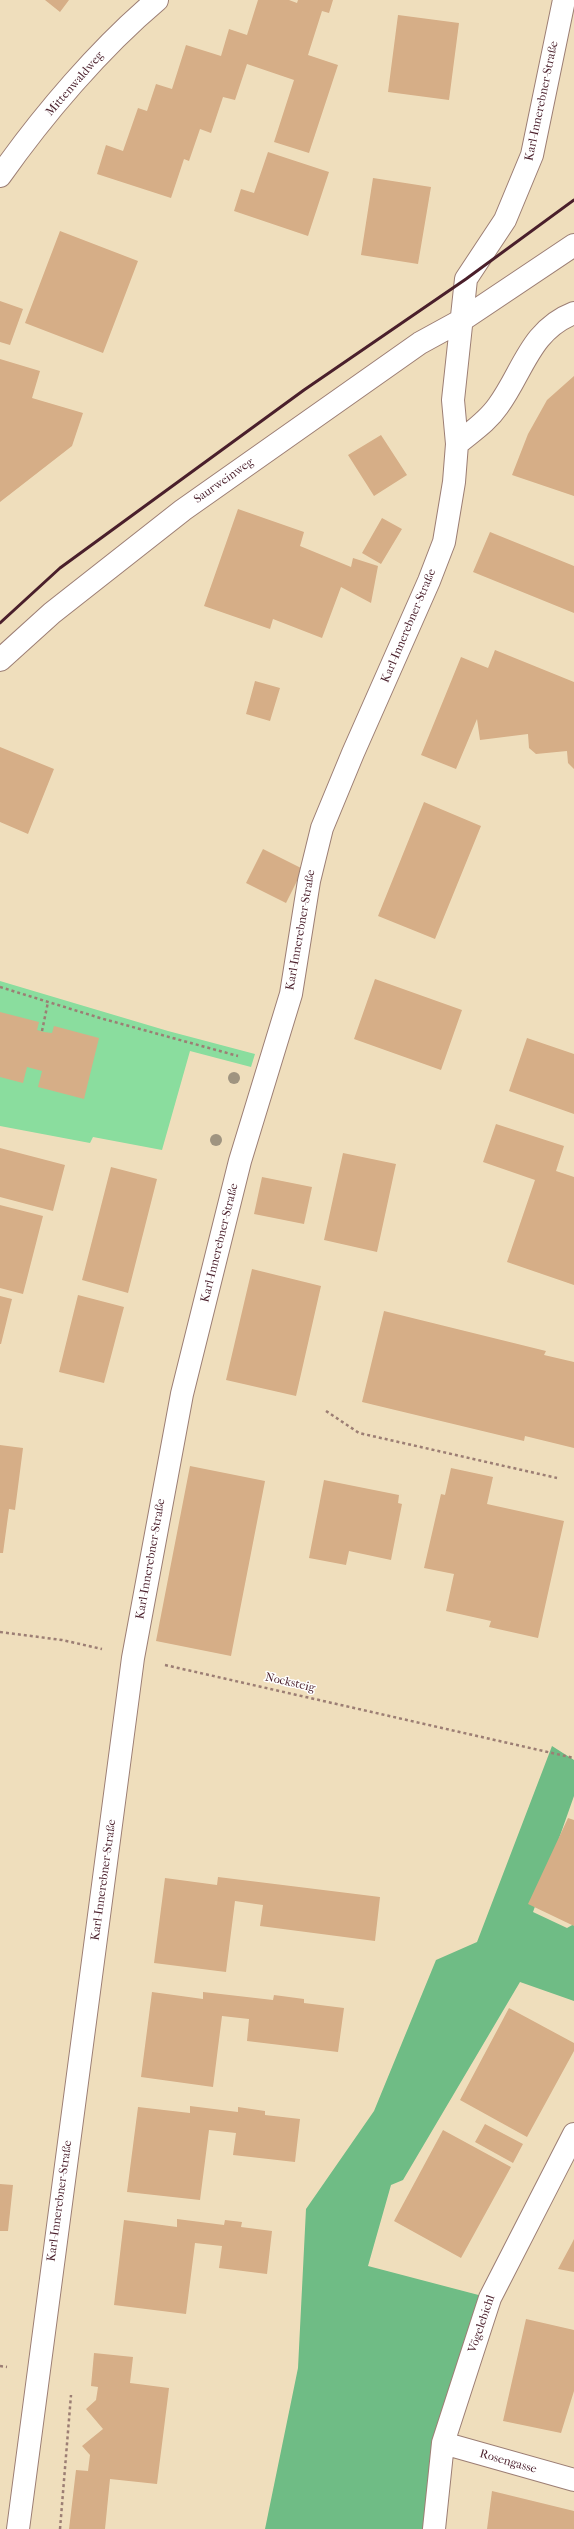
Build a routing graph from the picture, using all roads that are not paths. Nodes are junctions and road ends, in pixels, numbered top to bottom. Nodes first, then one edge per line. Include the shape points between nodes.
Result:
1 (157, 0) edge
2 (564, 0) edge
3 (0, 176) edge
4 (574, 245) edge
5 (574, 313) edge
6 (462, 320) junction
7 (457, 444) junction
8 (0, 660) edge
9 (574, 2134) edge
10 (443, 2444) junction
11 (574, 2480) edge
12 (18, 2529) edge
13 (434, 2529) edge

1 - 3 street, Mittenwaldweg via 112,41 48,114
2 - 6 street, Karl-Innerebner-Straße via 532,155 505,220 466,279
4 - 6 street, Saurweinweg
5 - 7 street via 546,329 498,406 483,423
6 - 7 street, Karl-Innerebner-Straße via 453,400
6 - 8 street, Saurweinweg via 420,343 383,368 183,510 58,609
7 - 12 street, Karl-Innerebner-Straße via 451,511 444,542 419,606 336,790 322,828 309,881 291,994 240,1161 182,1394 133,1658
9 - 10 street, Vögelebichl via 490,2298
10 - 11 street, Rosengasse
10 - 13 street, Vögelebichl

